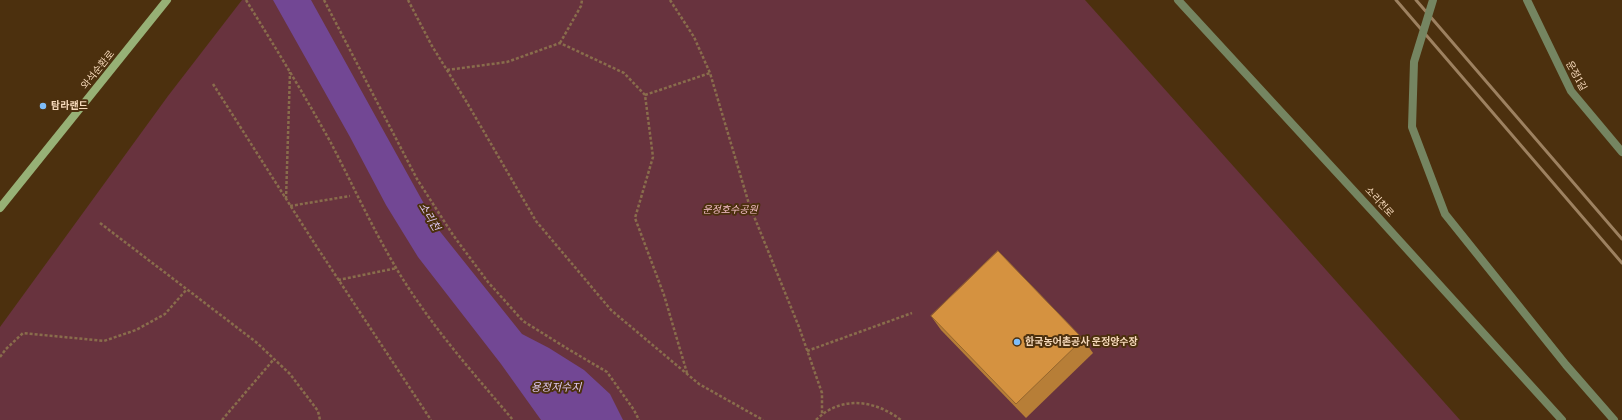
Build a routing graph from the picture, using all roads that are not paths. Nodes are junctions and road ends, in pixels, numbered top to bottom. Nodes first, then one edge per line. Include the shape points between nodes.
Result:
1 (167, 0) edge
2 (1178, 0) edge
3 (1433, 0) edge
4 (1527, 0) edge
5 (1622, 152) edge
6 (0, 208) edge
7 (1562, 420) edge
8 (1614, 420) edge

1 - 6 street, 와석순환로
2 - 7 street, 소리천로
3 - 8 street, bridge via 1414,62 1412,127 1445,214 1566,365
4 - 5 street, 운정1길 via 1571,91

